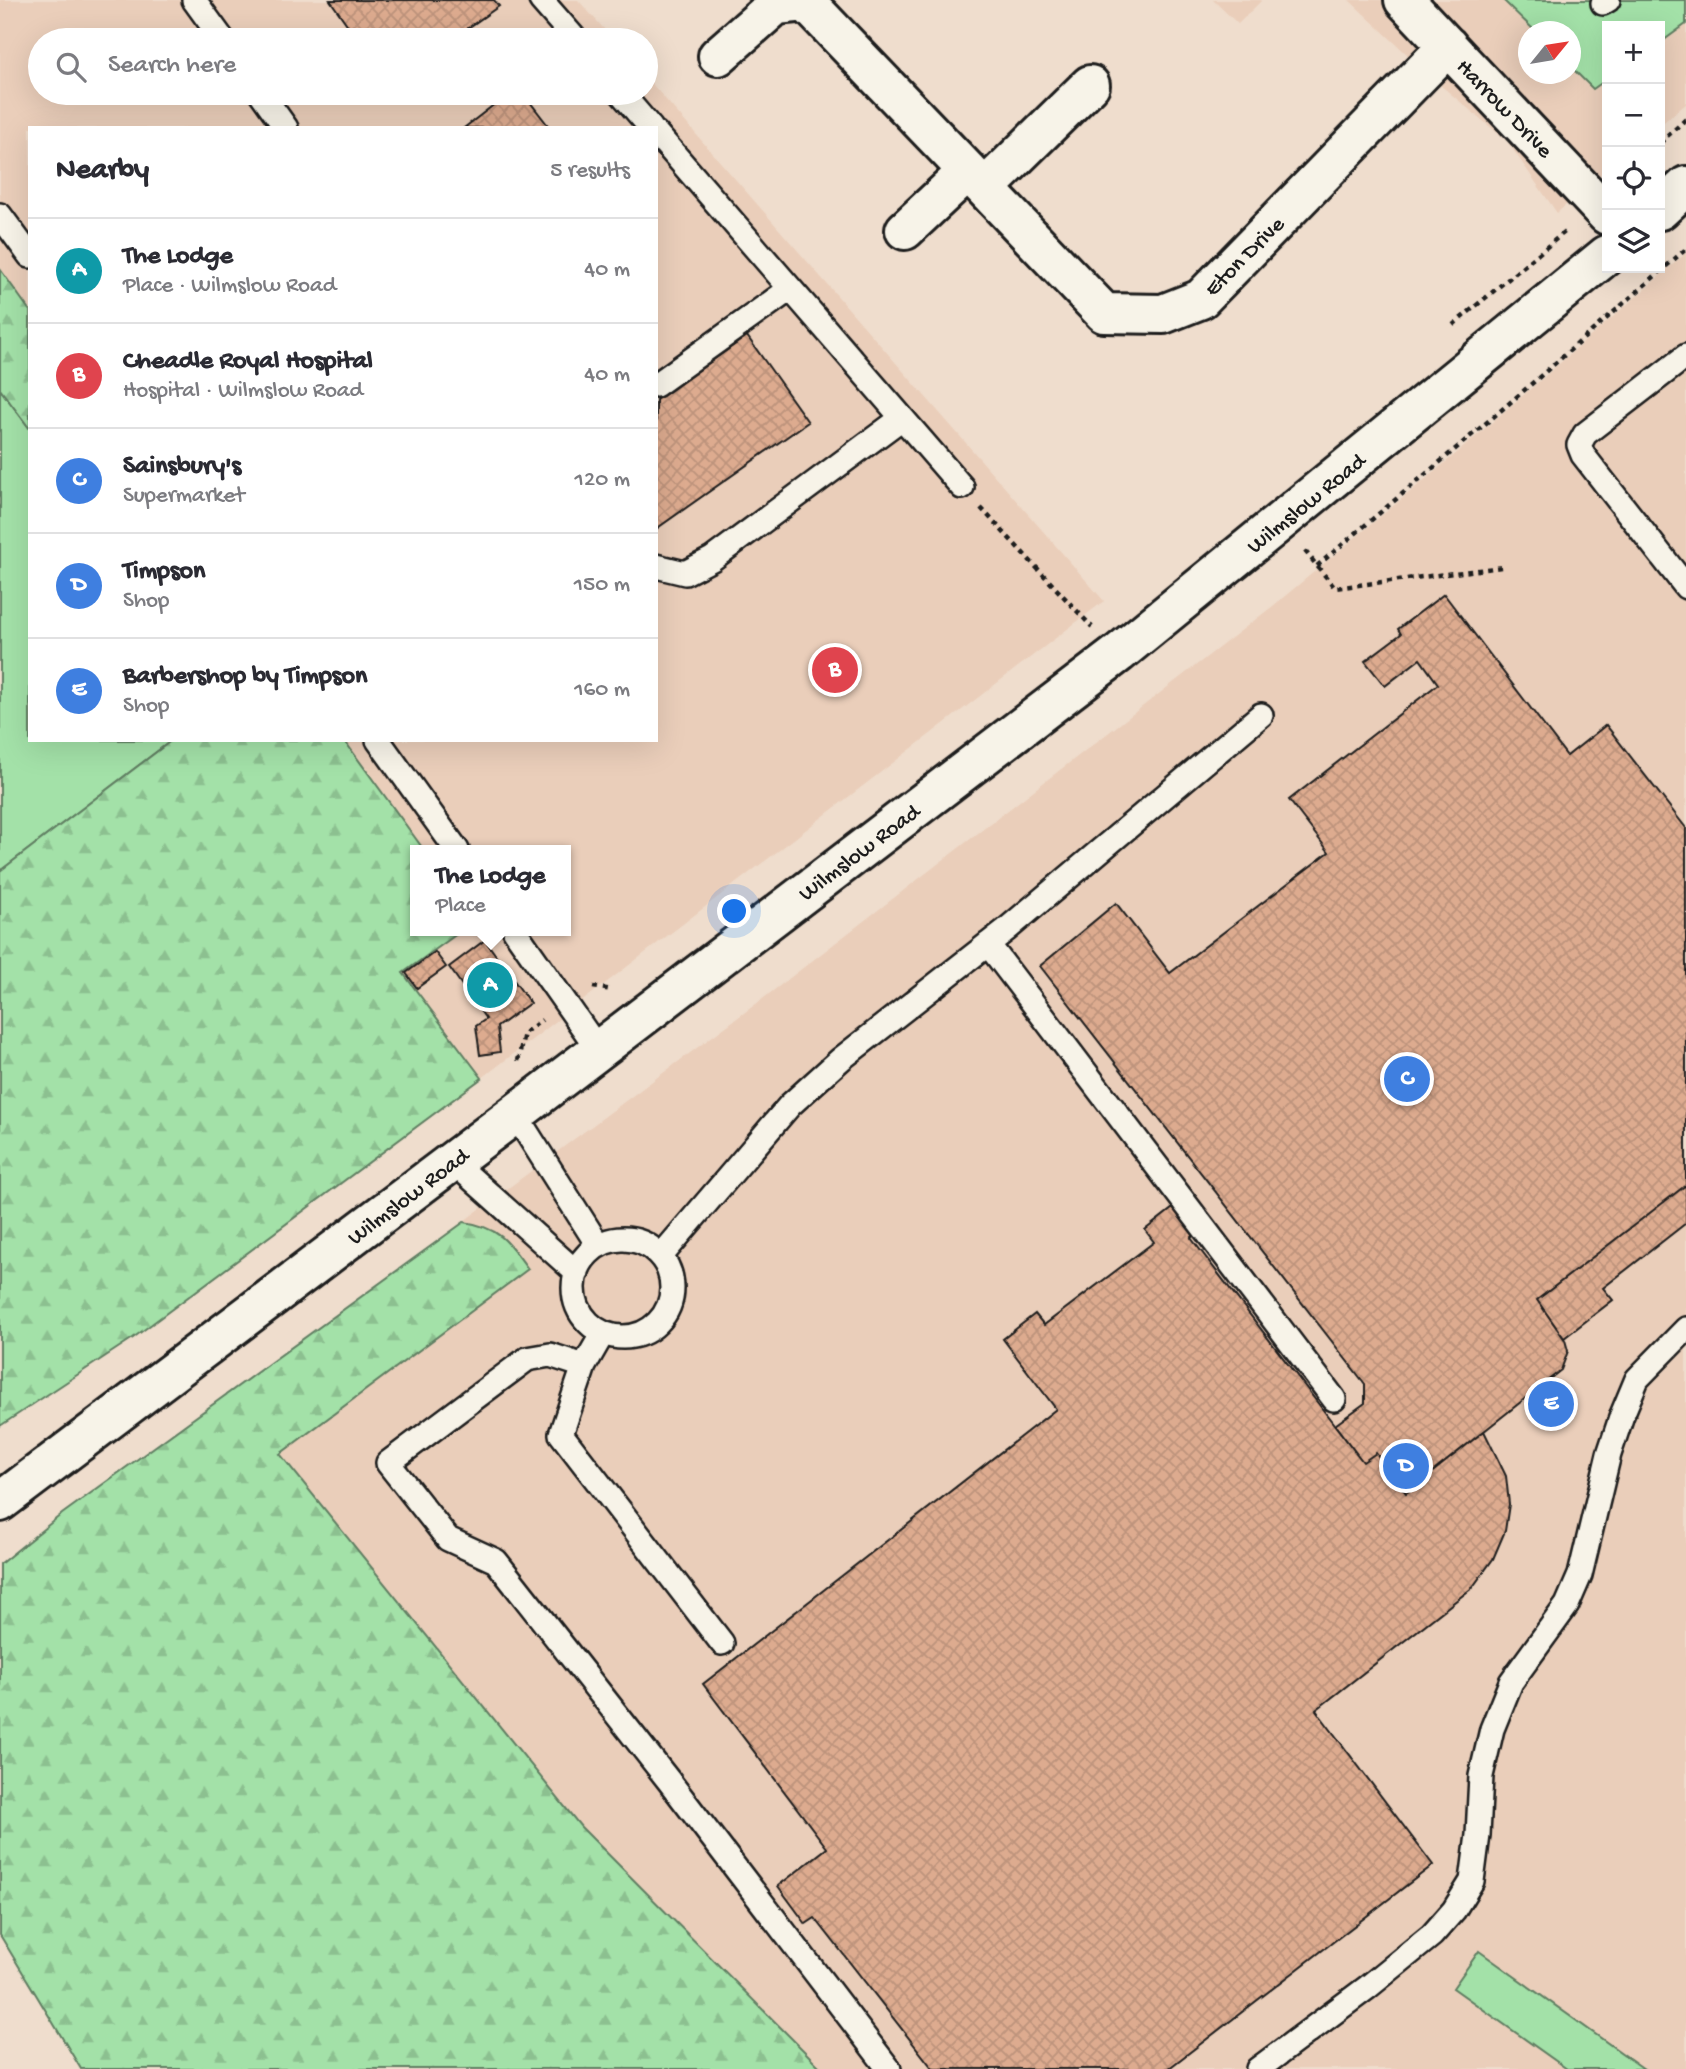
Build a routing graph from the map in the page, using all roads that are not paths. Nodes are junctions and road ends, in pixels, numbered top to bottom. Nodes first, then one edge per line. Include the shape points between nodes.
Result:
1 (194, 0) edge
2 (541, 0) edge
3 (1404, 0) edge
4 (214, 28) edge
5 (566, 28) edge
6 (1448, 46) junction
7 (719, 56) dead end
8 (1090, 85) dead end
9 (270, 105) edge
10 (631, 105) edge
11 (285, 126) edge
12 (649, 126) edge
13 (658, 135) edge
14 (976, 179) junction
15 (1686, 186) edge
16 (1665, 205) edge
17 (1602, 210) edge
18 (0, 215) edge
19 (905, 230) dead end
20 (28, 253) edge
21 (1602, 259) edge
22 (790, 289) junction
23 (1686, 356) edge
24 (658, 384) edge
25 (902, 418) junction
26 (962, 486) road end
27 (658, 566) edge
28 (1686, 587) edge
29 (1261, 715) dead end
30 (379, 742) edge
31 (453, 845) edge
32 (519, 936) edge
33 (988, 944) junction
34 (598, 1049) junction
35 (515, 1114) junction
36 (452, 1161) junction
37 (598, 1245) junction
38 (661, 1256) junction
39 (577, 1273) junction
40 (1686, 1329) edge
41 (603, 1333) junction
42 (584, 1366) junction
43 (1334, 1399) dead end
44 (96, 1430) junction
45 (0, 1490) edge
46 (0, 1502) edge
47 (722, 1643) dead end
48 (889, 2069) edge
49 (1258, 2069) edge

1 - 4 lane
2 - 5 lane
3 - 6 main road, Harrow Drive
6 - 14 main road, Eton Drive via 1201,299 1163,314 1104,313
6 - 17 main road, Harrow Drive
7 - 14 main road, Eton Drive via 776,5 806,2
8 - 14 main road
9 - 11 lane
10 - 12 lane
13 - 22 lane
14 - 19 main road
15 - 16 main road
18 - 20 lane
21 - 34 main road, Wilmslow Road via 1119,653
22 - 24 lane
22 - 25 lane
23 - 28 lane via 1585,434 1579,445
25 - 26 lane
25 - 27 lane via 712,559 685,573
29 - 33 lane
30 - 31 lane
32 - 34 lane
33 - 38 lane via 841,1059 790,1105
33 - 43 lane
34 - 35 main road, Wilmslow Road
35 - 36 main road, Wilmslow Road
35 - 37 lane
36 - 39 lane
36 - 44 main road, Wilmslow Road
37 - 38 lane via 632,1239
37 - 39 lane
38 - 41 lane via 673,1291 658,1324 632,1337
39 - 41 lane via 575,1299 590,1324
40 - 49 lane via 1636,1379 1609,1454 1580,1575 1567,1605 1511,1682 1492,1728 1481,1776 1472,1881 1432,1935
41 - 42 lane
42 - 47 lane via 561,1434
42 - 48 lane via 550,1355 527,1359 388,1463 448,1539 496,1561
44 - 45 main road, Wilmslow Road
44 - 46 main road, Wilmslow Road

